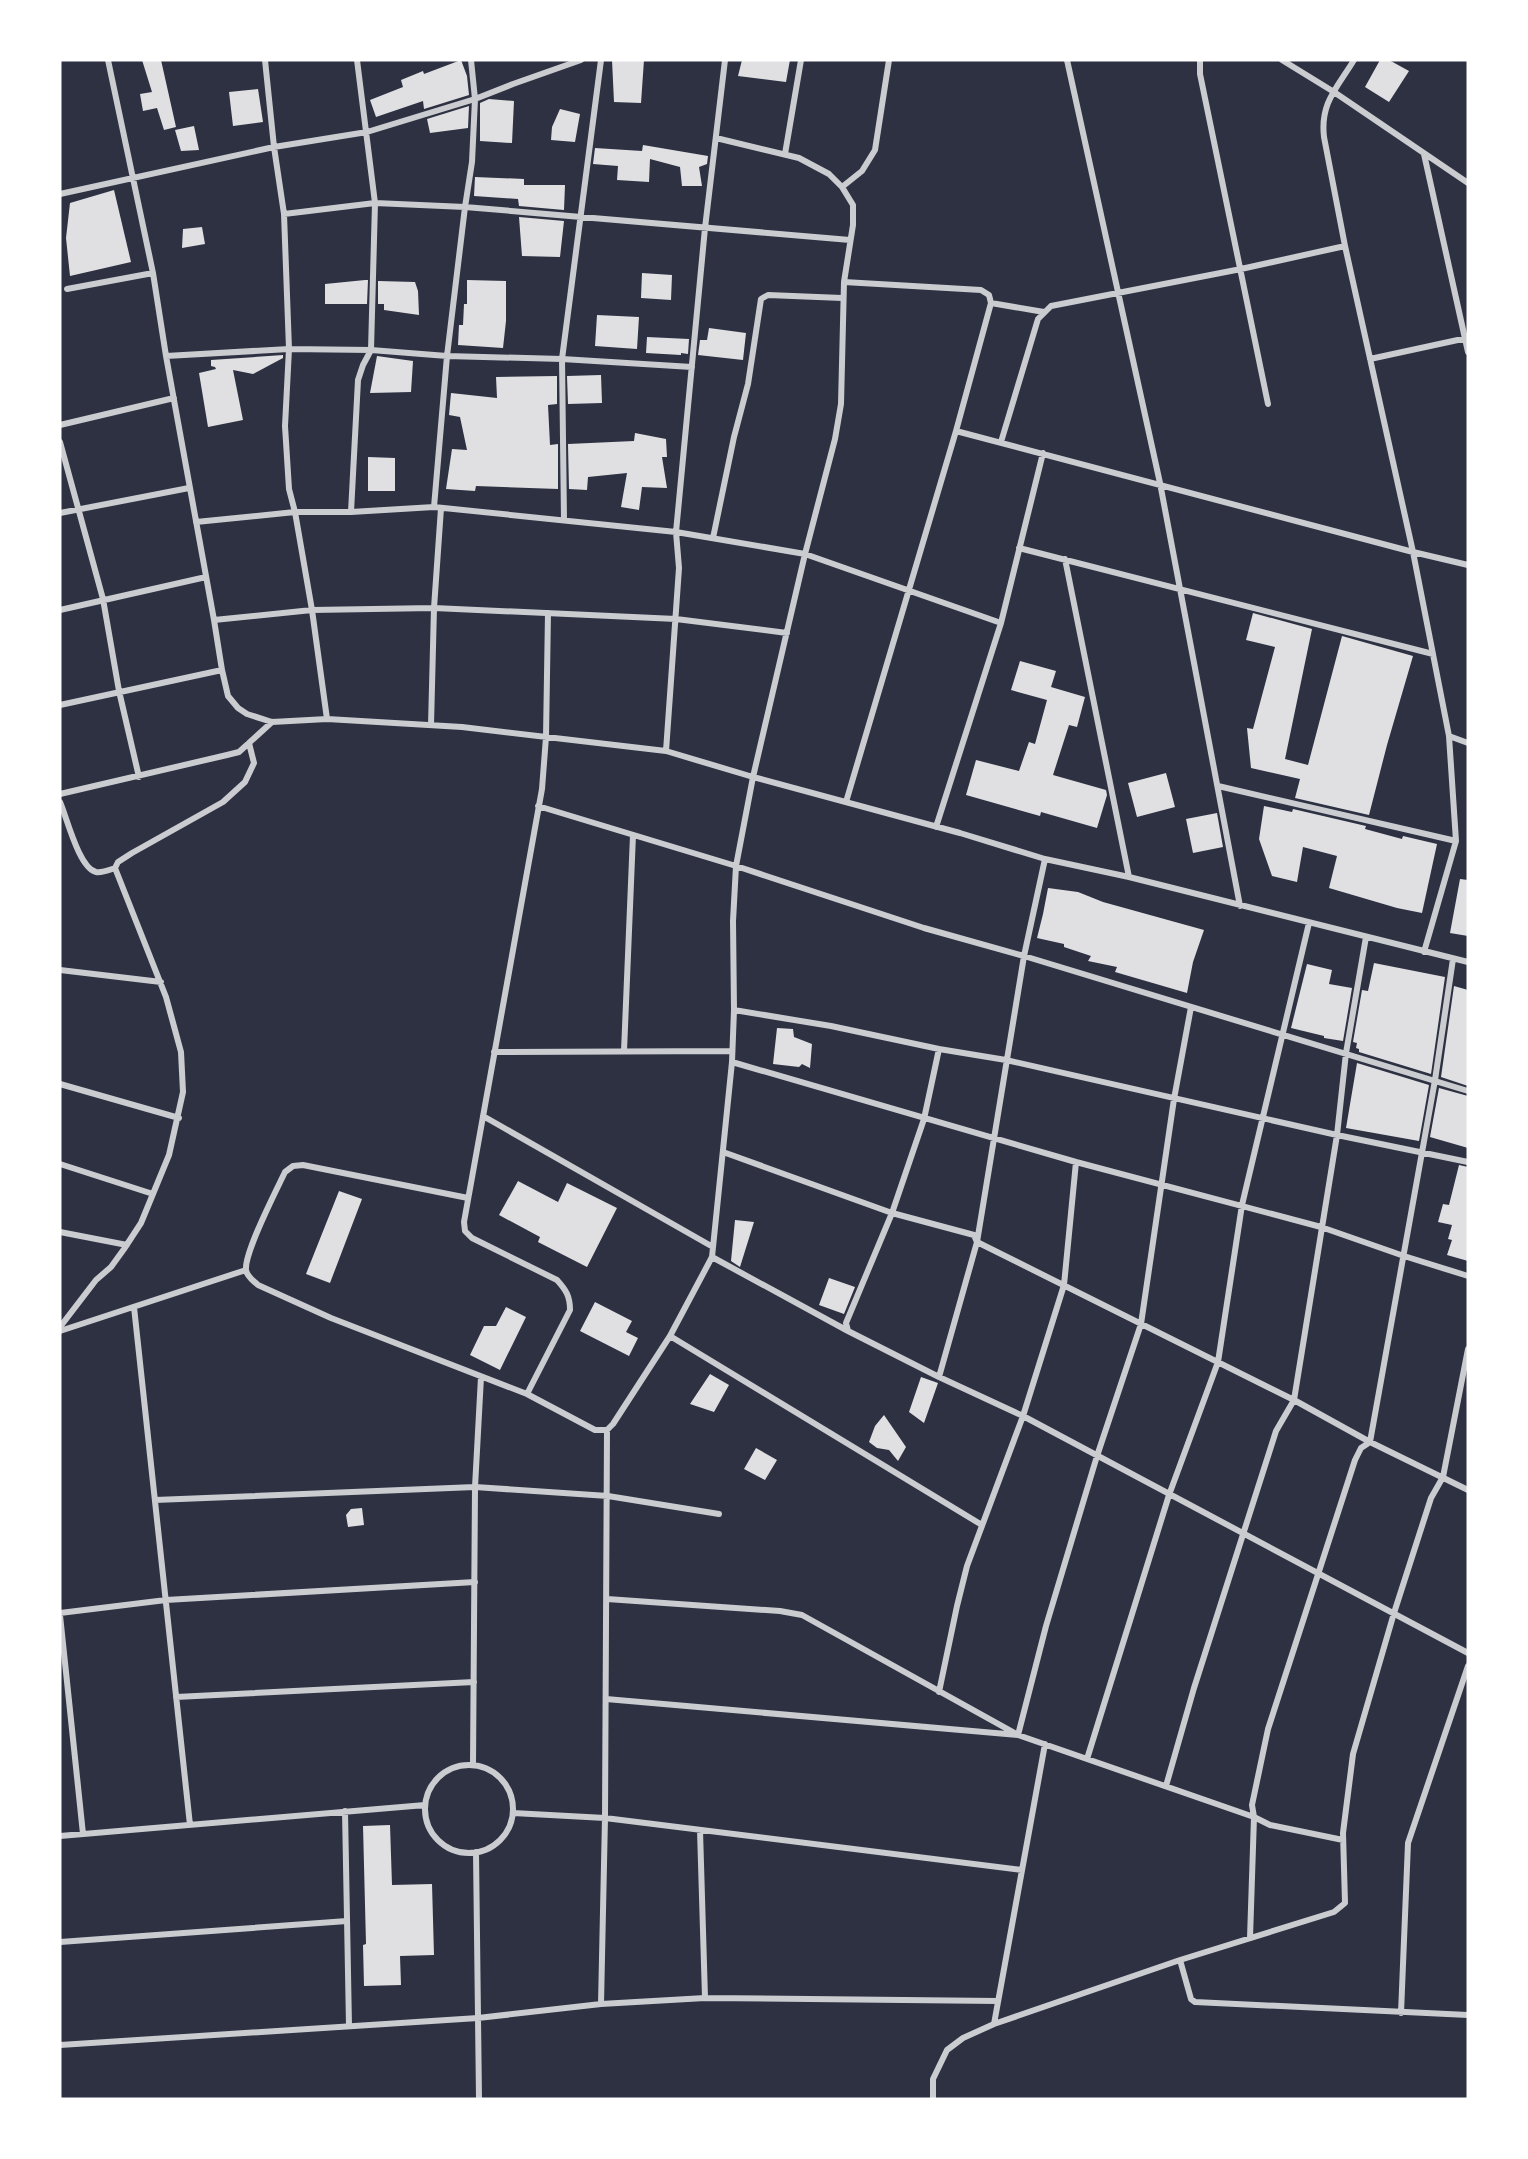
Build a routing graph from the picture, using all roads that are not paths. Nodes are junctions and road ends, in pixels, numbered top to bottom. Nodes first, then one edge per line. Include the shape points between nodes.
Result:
1 (108, 60) edge
2 (265, 60) edge
3 (357, 60) edge
4 (471, 60) edge
5 (581, 60) edge
6 (601, 60) edge
7 (725, 60) edge
8 (801, 60) edge
9 (889, 60) edge
10 (1067, 60) edge
11 (1200, 60) edge
12 (1282, 60) edge
13 (1354, 60) edge
14 (1334, 92) junction
15 (475, 99) junction
16 (367, 132) junction
17 (716, 138) junction
18 (274, 147) junction
19 (1424, 153) junction
20 (785, 154) junction
21 (134, 177) junction
22 (1468, 183) edge
23 (842, 186) junction
24 (60, 194) edge
25 (375, 204) junction
26 (465, 207) junction
27 (284, 214) junction
28 (579, 216) junction
29 (705, 228) junction
30 (850, 240) junction
31 (1345, 246) junction
32 (1241, 269) junction
33 (153, 273) junction
34 (844, 282) junction
35 (67, 289) dead end
36 (1118, 294) junction
37 (842, 298) junction
38 (991, 303) junction
39 (1044, 312) junction
40 (1467, 338) edge
41 (289, 349) junction
42 (371, 350) junction
43 (1468, 352) edge
44 (165, 356) junction
45 (447, 356) junction
46 (562, 359) junction
47 (1370, 359) junction
48 (692, 368) junction
49 (174, 398) junction
50 (1268, 404) dead end
51 (60, 425) edge
52 (956, 431) junction
53 (60, 441) edge
54 (1001, 442) junction
55 (1043, 453) junction
56 (1160, 483) junction
57 (189, 488) junction
58 (438, 507) junction
59 (78, 509) junction
60 (296, 512) junction
61 (351, 512) junction
62 (60, 513) edge
63 (564, 520) junction
64 (196, 522) junction
65 (676, 531) junction
66 (714, 538) junction
67 (1019, 548) junction
68 (1413, 552) junction
69 (805, 554) junction
70 (1065, 560) junction
71 (1468, 564) edge
72 (206, 577) junction
73 (1181, 589) junction
74 (909, 590) junction
75 (103, 599) junction
76 (434, 608) junction
77 (60, 610) edge
78 (312, 610) junction
79 (548, 613) junction
80 (676, 619) junction
81 (214, 620) junction
82 (1001, 623) junction
83 (787, 633) junction
84 (1433, 654) junction
85 (222, 670) junction
86 (119, 691) junction
87 (60, 705) edge
88 (327, 719) junction
89 (272, 722) junction
90 (431, 726) junction
91 (1449, 736) junction
92 (546, 737) junction
93 (249, 743) junction
94 (1468, 743) edge
95 (666, 751) junction
96 (139, 777) junction
97 (753, 777) junction
98 (1218, 786) junction
99 (60, 794) edge
100 (60, 802) edge
101 (846, 802) junction
102 (538, 806) junction
103 (936, 827) junction
104 (633, 835) junction
105 (1456, 841) junction
106 (1045, 859) junction
107 (736, 866) junction
108 (115, 868) junction
109 (1129, 877) junction
110 (1240, 906) junction
111 (1309, 923) junction
112 (1366, 937) junction
113 (1424, 952) junction
114 (1024, 956) junction
115 (1453, 959) junction
116 (1468, 963) edge
117 (60, 970) edge
118 (161, 982) junction
119 (1191, 1006) junction
120 (734, 1010) junction
121 (1284, 1034) junction
122 (939, 1049) junction
123 (732, 1050) junction
124 (624, 1051) junction
125 (494, 1052) junction
126 (1346, 1053) junction
127 (1006, 1060) junction
128 (732, 1062) junction
129 (1436, 1080) junction
130 (60, 1084) edge
131 (1468, 1091) edge
132 (1174, 1098) junction
133 (483, 1116) junction
134 (1263, 1118) junction
135 (179, 1119) junction
136 (924, 1119) junction
137 (1337, 1135) junction
138 (994, 1137) junction
139 (723, 1152) junction
140 (1422, 1152) junction
141 (1076, 1162) junction
142 (1468, 1162) edge
143 (60, 1164) edge
144 (1163, 1184) junction
145 (153, 1194) junction
146 (468, 1198) junction
147 (1242, 1205) junction
148 (891, 1213) junction
149 (1321, 1227) junction
150 (60, 1232) edge
151 (977, 1242) junction
152 (127, 1245) junction
153 (713, 1247) junction
154 (1404, 1256) junction
155 (712, 1257) junction
156 (246, 1270) junction
157 (1468, 1276) edge
158 (1064, 1285) junction
159 (134, 1307) junction
160 (1141, 1324) junction
161 (60, 1329) edge
162 (848, 1331) junction
163 (670, 1336) junction
164 (1468, 1349) edge
165 (1218, 1362) junction
166 (481, 1377) junction
167 (939, 1377) junction
168 (527, 1394) junction
169 (1293, 1400) junction
170 (1023, 1416) junction
171 (607, 1430) junction
172 (1370, 1442) junction
173 (1097, 1456) junction
174 (1443, 1477) junction
175 (475, 1487) junction
176 (1468, 1490) edge
177 (1169, 1495) junction
178 (608, 1496) junction
179 (155, 1500) junction
180 (719, 1514) dead end
181 (982, 1525) junction
182 (1245, 1533) junction
183 (1318, 1574) junction
184 (475, 1582) junction
185 (607, 1599) junction
186 (166, 1600) junction
187 (1394, 1613) junction
188 (60, 1614) edge
189 (1468, 1653) edge
190 (1468, 1666) edge
191 (63, 1671) edge
192 (474, 1682) junction
193 (939, 1692) junction
194 (176, 1698) junction
195 (606, 1700) junction
196 (1018, 1735) junction
197 (1045, 1744) junction
198 (1087, 1759) junction
199 (473, 1765) junction
200 (1166, 1786) junction
201 (425, 1805) junction
202 (345, 1812) junction
203 (513, 1813) junction
204 (1254, 1816) junction
205 (605, 1818) junction
206 (190, 1825) junction
207 (700, 1830) junction
208 (83, 1834) junction
209 (60, 1836) edge
210 (1343, 1840) junction
211 (476, 1852) junction
212 (1022, 1870) junction
213 (347, 1921) junction
214 (1250, 1938) junction
215 (60, 1942) edge
216 (1180, 1960) junction
217 (705, 1998) junction
218 (998, 2001) junction
219 (601, 2004) junction
220 (1401, 2013) junction
221 (1468, 2015) edge
222 (478, 2018) junction
223 (994, 2024) junction
224 (349, 2026) junction
225 (60, 2045) edge
226 (479, 2099) edge
227 (933, 2099) edge

1 - 21 street
2 - 18 street
3 - 16 street
4 - 15 street
5 - 15 street
6 - 28 street
7 - 17 street
8 - 20 street
9 - 23 street via 874,150 862,171
10 - 36 street
11 - 32 street
12 - 14 street
13 - 14 street
14 - 19 street
14 - 31 street via 1322,123
15 - 16 street
15 - 26 street
16 - 18 street
16 - 25 street
17 - 20 street
17 - 29 street
18 - 21 street
18 - 27 street
19 - 22 street
19 - 40 street
20 - 23 street via 829,174
21 - 24 street
21 - 33 street
23 - 30 street via 853,206
25 - 26 street
25 - 27 street
25 - 42 street
26 - 28 street
26 - 45 street
27 - 41 street
28 - 29 street
28 - 46 street
29 - 30 street
29 - 48 street
30 - 34 street
31 - 32 street
31 - 47 street
32 - 36 street
32 - 50 street
33 - 35 street
33 - 44 street
34 - 37 street
34 - 38 street via 981,290 989,295
36 - 39 street via 1051,306
36 - 56 street
37 - 66 street via 761,298 748,384
37 - 69 street via 841,405
38 - 39 street
38 - 52 street
39 - 54 street via 1038,320
40 - 43 street
40 - 47 street
41 - 42 street
41 - 44 street
41 - 60 street via 285,426 288,489
42 - 45 street
42 - 61 street via 358,380
44 - 49 street
45 - 46 street
45 - 58 street
46 - 48 street
46 - 63 street
47 - 68 street
48 - 65 street
49 - 51 street
49 - 57 street
52 - 54 street
52 - 74 street
53 - 59 street
54 - 55 street
55 - 56 street
55 - 67 street
56 - 68 street
56 - 73 street
57 - 59 street
57 - 64 street
58 - 61 street
58 - 63 street
58 - 76 street
59 - 62 street
59 - 75 street
60 - 61 street
60 - 64 street
60 - 78 street
63 - 65 street
64 - 72 street
65 - 66 street
65 - 80 street
66 - 69 street
67 - 70 street
67 - 82 street
68 - 71 street
68 - 84 street
69 - 74 street
69 - 83 street
70 - 73 street
70 - 109 street
72 - 75 street
72 - 81 street
73 - 84 street
73 - 98 street
74 - 82 street
74 - 101 street
75 - 77 street
75 - 86 street
76 - 78 street
76 - 79 street
76 - 90 street
78 - 81 street
78 - 88 street
79 - 80 street
79 - 92 street
80 - 83 street
80 - 95 street
81 - 85 street
82 - 103 street
83 - 97 street
84 - 91 street
85 - 86 street
85 - 89 street via 228,696 238,708
86 - 87 street
86 - 96 street
88 - 89 street
88 - 90 street
89 - 93 street
90 - 92 street
91 - 94 street
91 - 105 street
92 - 95 street
92 - 102 street
93 - 96 street via 227,756
93 - 108 street via 254,763 245,782 223,802 132,853
95 - 97 street
96 - 99 street
97 - 101 street
97 - 107 street
98 - 105 street
98 - 110 street
100 - 108 street via 81,859 95,872
101 - 103 street
102 - 104 street
102 - 125 street
103 - 106 street
104 - 107 street
104 - 124 street
105 - 113 street
106 - 109 street
106 - 114 street
107 - 114 street via 924,928
107 - 120 street
108 - 118 street
109 - 110 street
110 - 111 street
111 - 112 street
111 - 121 street
112 - 113 street
112 - 126 street
113 - 115 street
114 - 119 street
114 - 127 street
115 - 116 street
115 - 129 street
117 - 118 street
118 - 135 street via 181,1052 183,1092
119 - 121 street
119 - 132 street
120 - 122 street
120 - 123 street
121 - 126 street
121 - 134 street
122 - 127 street
122 - 136 street
123 - 124 street
123 - 128 street
124 - 125 street
125 - 133 street
126 - 129 street
126 - 137 street
127 - 132 street
127 - 138 street
128 - 136 street
128 - 139 street
129 - 131 street
129 - 140 street
130 - 135 street
132 - 134 street
132 - 144 street
133 - 146 street
133 - 153 street
134 - 137 street
134 - 147 street
135 - 145 street
136 - 138 street
136 - 148 street
137 - 140 street
137 - 149 street
138 - 141 street
138 - 151 street
139 - 148 street
139 - 153 street
140 - 142 street
140 - 154 street
141 - 144 street
141 - 158 street
143 - 145 street
144 - 147 street
144 - 160 street
145 - 152 street
146 - 156 street via 293,1166 285,1172 251,1246
146 - 168 street via 464,1222 467,1234 557,1280 570,1299 570,1310
147 - 149 street
147 - 165 street
148 - 151 street via 974,1235
148 - 162 street via 846,1323
149 - 154 street
149 - 169 street
150 - 152 street
151 - 158 street
151 - 167 street
152 - 161 street
153 - 155 street
154 - 157 street
154 - 172 street
155 - 162 street
155 - 163 street
156 - 159 street
156 - 166 street via 250,1278 268,1290
158 - 160 street
158 - 170 street
159 - 161 street
159 - 179 street
160 - 165 street
160 - 173 street
162 - 167 street
163 - 171 street
163 - 181 street
164 - 174 street
165 - 169 street
165 - 177 street
166 - 168 street
166 - 175 street
167 - 170 street
168 - 171 street via 595,1430
169 - 172 street
169 - 182 street via 1276,1431
170 - 173 street
170 - 181 street
171 - 178 street
172 - 174 street
172 - 183 street via 1361,1448 1355,1460
173 - 177 street
173 - 196 street
174 - 176 street
174 - 187 street via 1431,1498
175 - 178 street
175 - 179 street
175 - 184 street
177 - 182 street
177 - 198 street
178 - 180 street
178 - 185 street
179 - 186 street
181 - 193 street via 959,1596
182 - 183 street
182 - 200 street
183 - 187 street
183 - 204 street via 1268,1729 1252,1805
184 - 186 street
184 - 192 street
185 - 193 street via 802,1615
185 - 195 street
186 - 188 street
186 - 194 street
187 - 189 street
187 - 210 street via 1353,1754
188 - 191 street
190 - 220 street via 1408,1843
191 - 208 street
192 - 194 street
192 - 199 street
193 - 196 street
194 - 206 street
195 - 196 street
195 - 205 street
196 - 197 street
197 - 198 street
197 - 212 street
198 - 200 street
199 - 201 street via 450,1769 441,1775
199 - 203 street via 503,1781
200 - 204 street
201 - 202 street
201 - 211 street via 428,1827 435,1837 453,1850
202 - 206 street
202 - 213 street
203 - 205 street
203 - 211 street via 505,1835
204 - 210 street via 1270,1825
204 - 214 street
205 - 207 street
205 - 219 street
206 - 208 street
207 - 212 street
207 - 217 street
208 - 209 street
210 - 214 street via 1342,1908
211 - 222 street
212 - 218 street
213 - 215 street
213 - 224 street
214 - 216 street
216 - 220 street via 1195,2002
216 - 223 street
217 - 218 street
217 - 219 street
218 - 223 street
219 - 222 street
220 - 221 street
222 - 224 street
222 - 226 street
223 - 227 street via 963,2037 947,2050 933,2079
224 - 225 street

